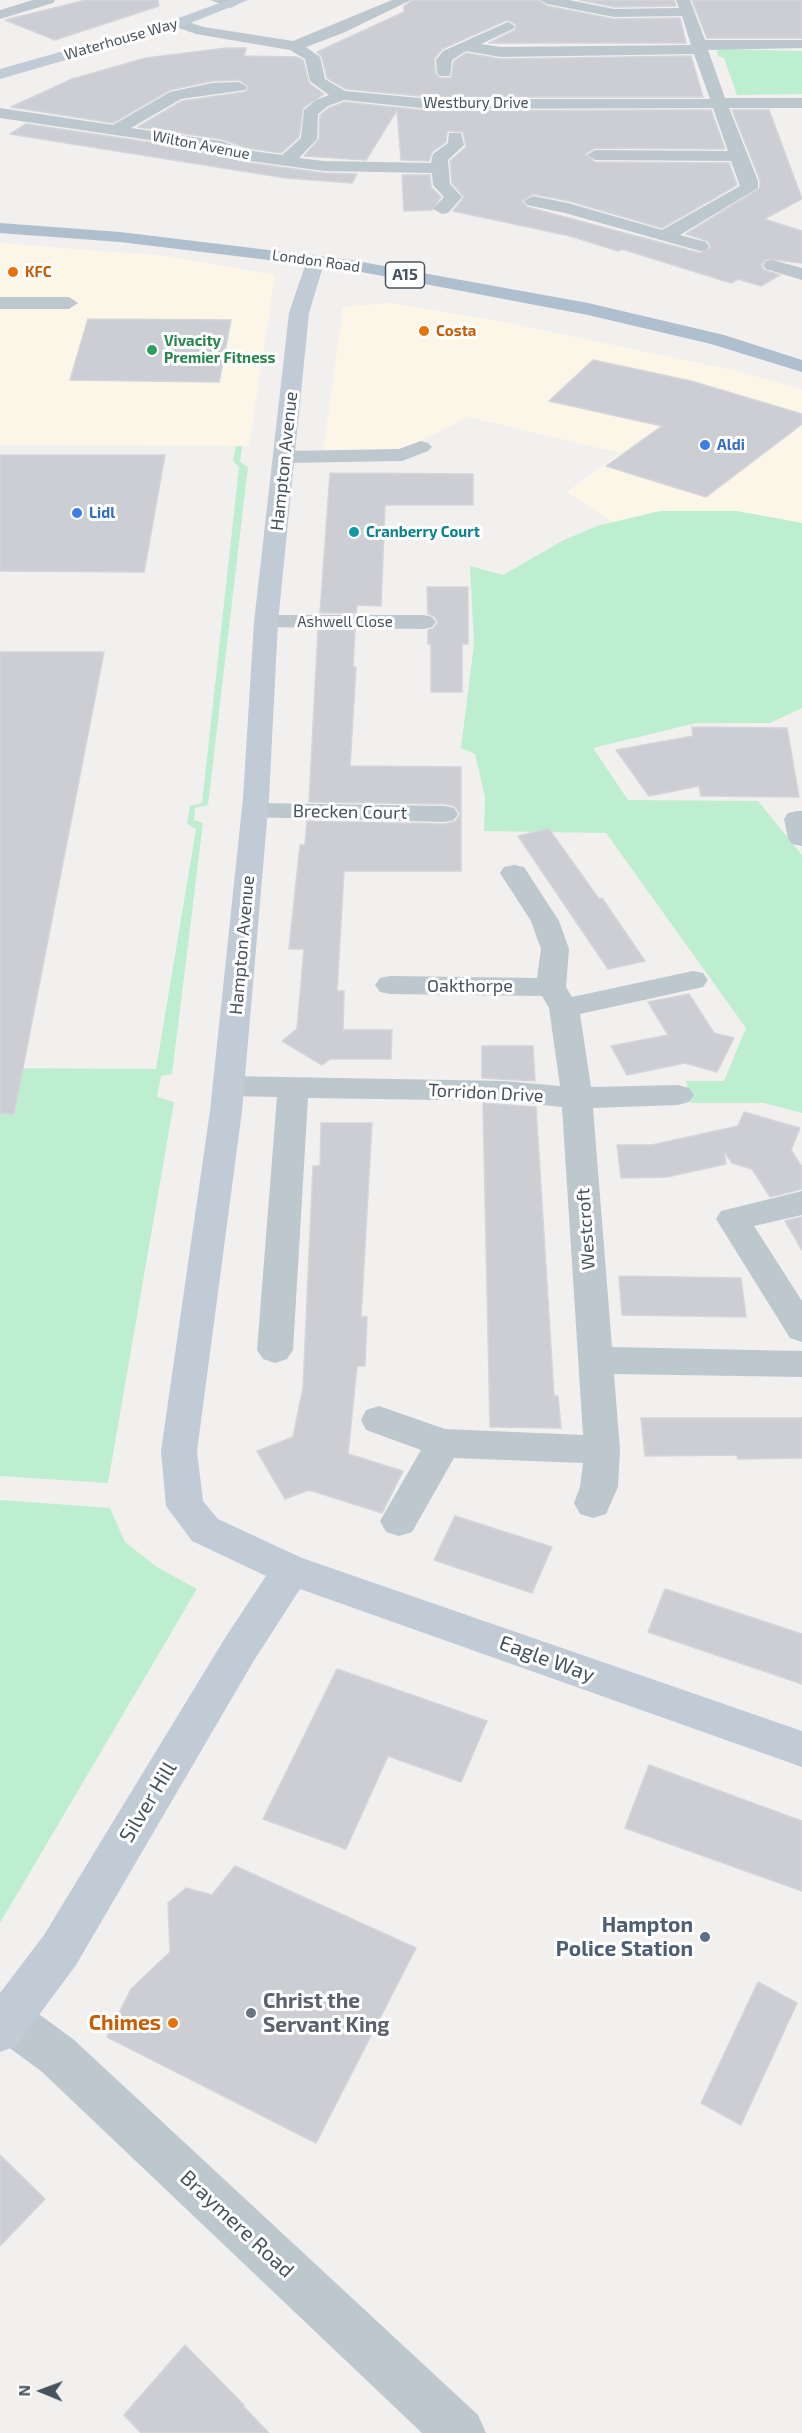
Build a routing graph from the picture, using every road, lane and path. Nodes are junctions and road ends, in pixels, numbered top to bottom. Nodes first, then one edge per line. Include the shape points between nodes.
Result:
1 (48, 0) edge
2 (404, 0) edge
3 (546, 0) edge
4 (230, 1) edge
5 (685, 6) edge
6 (530, 8) dead end
7 (0, 15) edge
8 (178, 23) junction
9 (508, 26) dead end
10 (802, 45) edge
11 (294, 46) junction
12 (468, 47) junction
13 (701, 47) junction
14 (445, 73) dead end
15 (0, 75) edge
16 (238, 87) dead end
17 (342, 94) junction
18 (721, 103) junction
19 (802, 103) edge
20 (0, 113) edge
21 (116, 130) junction
22 (455, 136) dead end
23 (738, 156) junction
24 (286, 161) junction
25 (324, 166) junction
26 (440, 168) junction
27 (600, 176) dead end
28 (306, 180) dead end
29 (533, 201) dead end
30 (442, 209) dead end
31 (0, 228) edge
32 (664, 236) junction
33 (700, 246) dead end
34 (316, 260) junction
35 (772, 265) dead end
36 (802, 274) edge
37 (0, 303) edge
38 (69, 303) dead end
39 (802, 366) edge
40 (421, 447) dead end
41 (285, 457) junction
42 (266, 622) junction
43 (424, 622) dead end
44 (255, 811) junction
45 (445, 814) dead end
46 (514, 873) dead end
47 (693, 980) dead end
48 (390, 985) dead end
49 (557, 997) junction
50 (228, 1086) junction
51 (293, 1087) junction
52 (678, 1095) dead end
53 (576, 1098) junction
54 (802, 1203) edge
55 (802, 1329) edge
56 (275, 1350) dead end
57 (595, 1360) junction
58 (802, 1364) edge
59 (379, 1420) dead end
60 (444, 1443) junction
61 (602, 1450) junction
62 (593, 1503) dead end
63 (399, 1521) dead end
64 (291, 1570) junction
65 (802, 1749) edge
66 (4, 2025) edge
67 (460, 2433) edge

1 - 7 street
2 - 11 street via 372,18
3 - 5 street via 614,13
3 - 6 street
4 - 8 street, Waterhouse Way
5 - 13 street
8 - 11 street via 201,31
8 - 15 street, Waterhouse Way
9 - 12 street
10 - 13 street
11 - 17 street, Westbury Drive via 312,57 318,81
12 - 13 street via 501,52
12 - 14 street via 448,54 444,60
13 - 18 street
16 - 21 street via 176,95 147,105
17 - 18 street, Westbury Drive via 430,104
17 - 24 street via 310,113 309,139
18 - 19 street, Westbury Drive
18 - 23 street
20 - 21 street, Wilton Avenue
21 - 24 street, Wilton Avenue via 221,146 243,155
22 - 26 street via 456,146 439,158
23 - 27 street via 590,151
23 - 32 street via 749,188
24 - 25 street, Wilton Avenue
25 - 26 street, Wilton Avenue
25 - 28 street
26 - 30 street via 442,185 453,197
29 - 32 street
31 - 34 main road, London Road / A15 via 120,237
32 - 33 street
34 - 39 main road, London Road / A15 via 588,309 717,339
34 - 41 street, Hampton Avenue via 299,313
35 - 36 street
37 - 38 street
40 - 41 street via 402,455
41 - 42 street, Hampton Avenue
42 - 43 street, Ashwell Close
42 - 44 street, Hampton Avenue
44 - 45 street, Brecken Court
44 - 50 street, Hampton Avenue
46 - 49 street via 545,921 555,949
47 - 49 street, Oakthorpe
48 - 49 street, Oakthorpe
49 - 53 street
50 - 51 street, Torridon Drive
50 - 64 street, Hampton Avenue via 179,1451 185,1506 206,1530
51 - 53 street, Torridon Drive via 505,1091
51 - 56 street
52 - 53 street, Torridon Drive
53 - 57 street, Westcroft
54 - 55 street via 733,1219
57 - 58 street
57 - 61 street, Westcroft
59 - 60 street
60 - 61 street
60 - 63 street
61 - 62 street, Westcroft via 599,1487
64 - 65 street, Eagle Way
64 - 66 street, Silver Hill via 60,1950
66 - 67 street, Braymere Road via 57,2055

